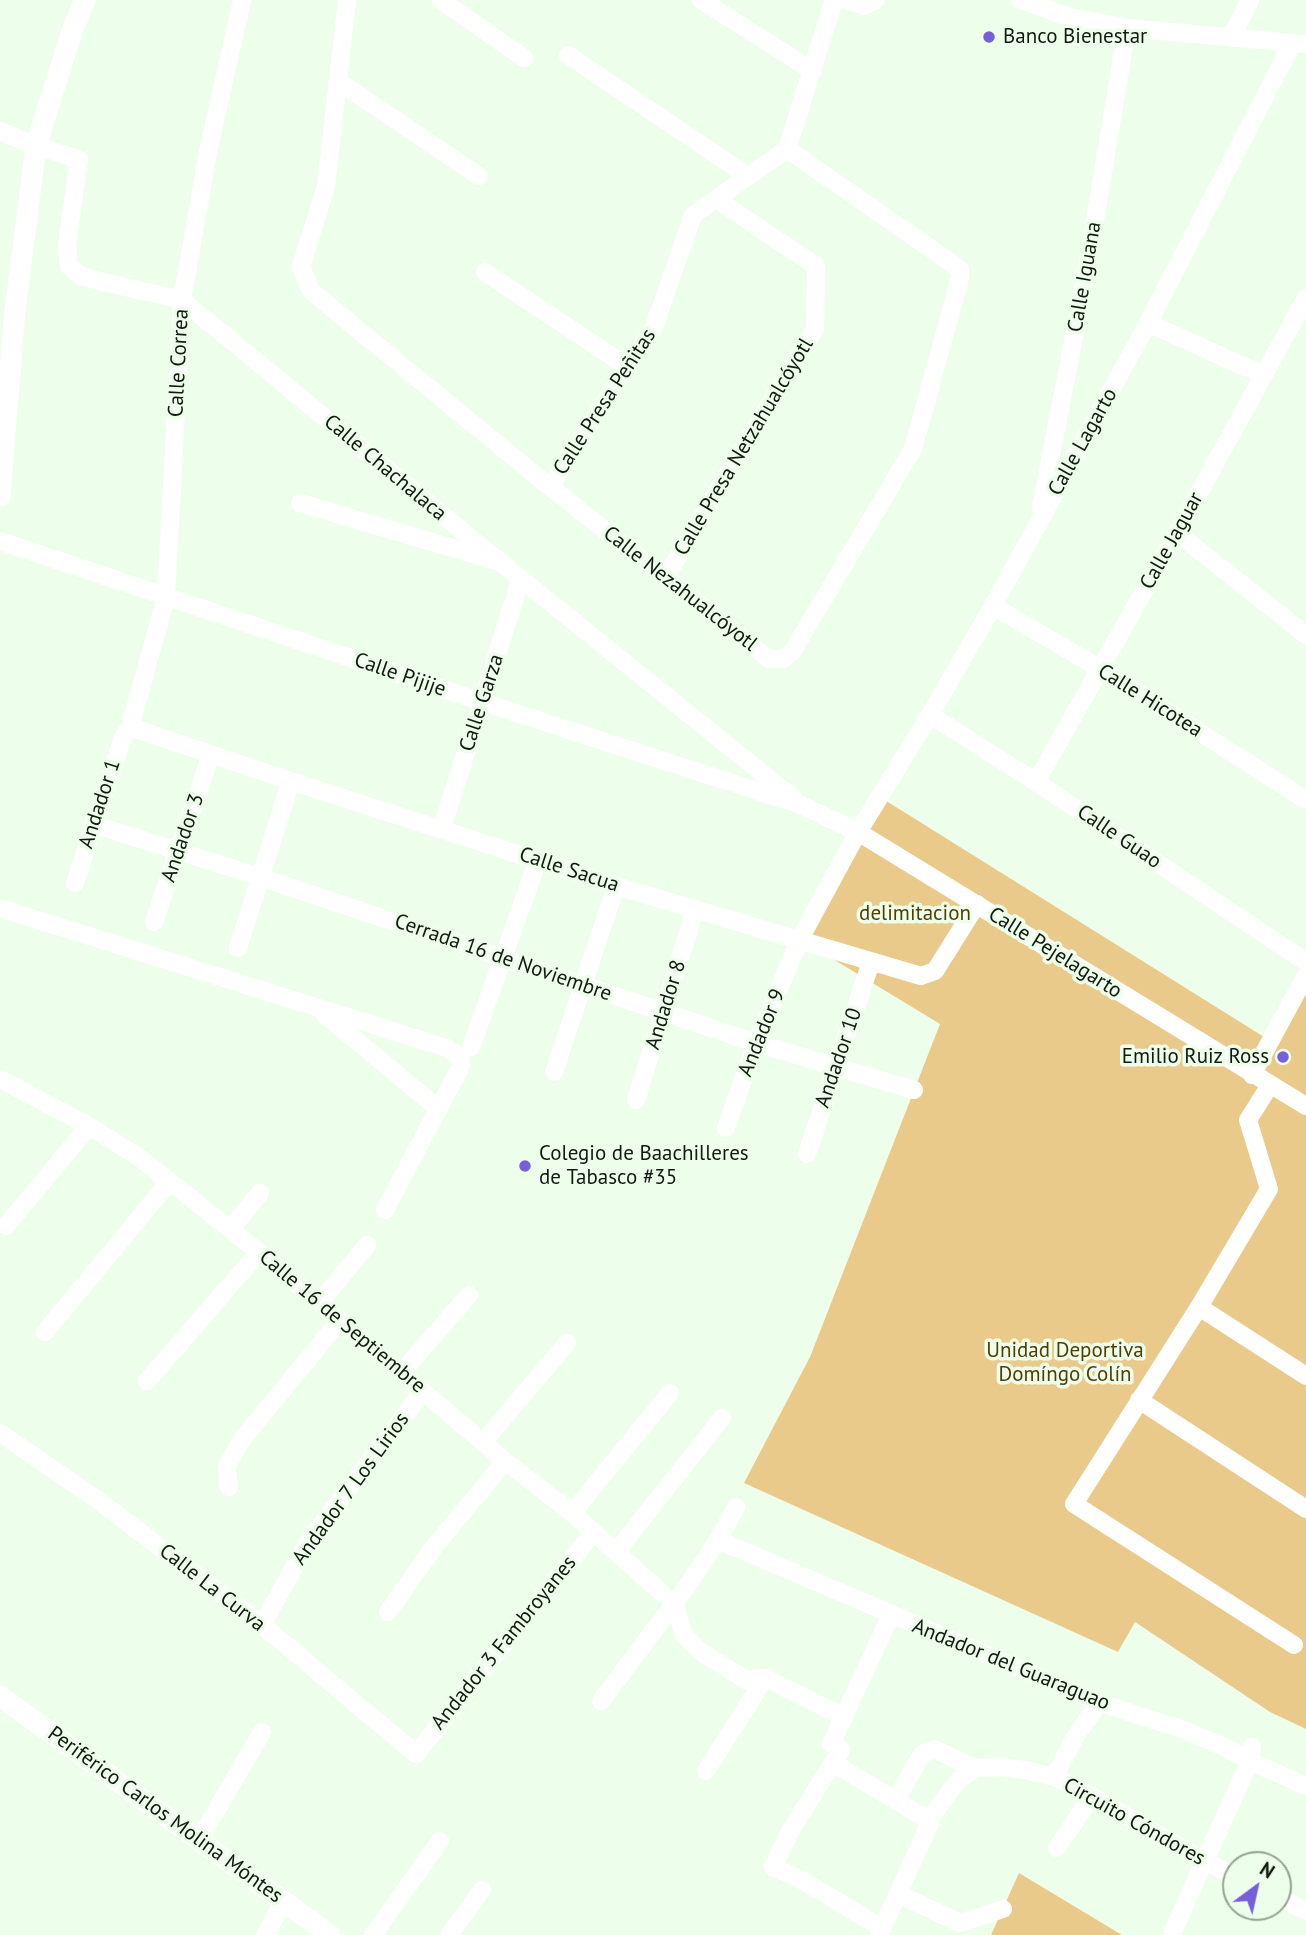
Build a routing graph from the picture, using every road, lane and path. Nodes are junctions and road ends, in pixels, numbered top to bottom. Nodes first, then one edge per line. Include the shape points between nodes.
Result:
1 (85, 0) edge
2 (242, 0) edge
3 (347, 0) edge
4 (441, 0) edge
5 (701, 0) edge
6 (834, 0) edge
7 (846, 0) edge
8 (876, 0) edge
9 (1020, 0) edge
10 (1250, 0) edge
11 (1127, 28) junction
12 (1231, 38) junction
13 (1299, 44) edge
14 (568, 55) dead end
15 (524, 58) dead end
16 (813, 71) junction
17 (339, 82) junction
18 (0, 131) edge
19 (36, 146) junction
20 (787, 149) junction
21 (479, 176) dead end
22 (748, 176) junction
23 (716, 199) junction
24 (485, 272) dead end
25 (1306, 298) edge
26 (183, 300) junction
27 (7, 308) edge
28 (1148, 323) junction
29 (628, 367) junction
30 (1263, 375) junction
31 (3, 424) edge
32 (550, 487) junction
33 (0, 496) edge
34 (300, 503) dead end
35 (1037, 524) junction
36 (1177, 533) junction
37 (0, 541) edge
38 (500, 562) junction
39 (521, 578) junction
40 (665, 578) junction
41 (166, 597) junction
42 (993, 606) junction
43 (1306, 635) edge
44 (1099, 668) junction
45 (482, 702) junction
46 (930, 715) junction
47 (130, 727) junction
48 (211, 754) junction
49 (291, 781) junction
50 (1035, 782) junction
51 (1306, 800) edge
52 (801, 805) junction
53 (93, 824) junction
54 (442, 828) junction
55 (858, 832) junction
56 (180, 850) junction
57 (538, 860) junction
58 (261, 877) junction
59 (75, 883) dead end
60 (616, 886) junction
61 (977, 904) junction
62 (0, 908) edge
63 (695, 910) junction
64 (154, 922) dead end
65 (800, 939) junction
66 (238, 948) dead end
67 (505, 957) junction
68 (871, 962) junction
69 (1306, 962) edge
70 (1306, 975) edge
71 (582, 984) junction
72 (317, 1008) junction
73 (664, 1012) junction
74 (756, 1043) junction
75 (471, 1047) dead end
76 (835, 1067) junction
77 (554, 1072) dead end
78 (1252, 1075) junction
79 (0, 1079) edge
80 (1270, 1085) junction
81 (914, 1090) dead end
82 (636, 1100) dead end
83 (1306, 1106) edge
84 (439, 1109) junction
85 (89, 1126) junction
86 (726, 1128) dead end
87 (807, 1154) dead end
88 (170, 1181) junction
89 (260, 1193) dead end
90 (385, 1209) dead end
91 (6, 1226) dead end
92 (231, 1229) junction
93 (367, 1245) dead end
94 (259, 1252) junction
95 (469, 1295) dead end
96 (320, 1302) junction
97 (1199, 1307) junction
98 (340, 1320) junction
99 (46, 1332) dead end
100 (567, 1343) dead end
101 (402, 1372) junction
102 (1306, 1376) edge
103 (147, 1381) dead end
104 (423, 1391) junction
105 (670, 1393) dead end
106 (1139, 1400) junction
107 (722, 1418) dead end
108 (0, 1433) edge
109 (484, 1442) junction
110 (505, 1461) junction
111 (229, 1487) dead end
112 (736, 1507) dead end
113 (1306, 1509) edge
114 (572, 1513) junction
115 (593, 1533) junction
116 (718, 1540) junction
117 (616, 1552) junction
118 (669, 1599) junction
119 (388, 1612) dead end
120 (891, 1615) junction
121 (262, 1625) junction
122 (1294, 1644) dead end
123 (765, 1678) junction
124 (0, 1696) edge
125 (601, 1701) dead end
126 (1100, 1703) junction
127 (844, 1717) junction
128 (262, 1732) dead end
129 (416, 1754) joint
130 (1251, 1754) junction
131 (833, 1763) junction
132 (975, 1768) junction
133 (706, 1771) dead end
134 (1054, 1777) junction
135 (1306, 1786) edge
136 (1092, 1796) junction
137 (896, 1800) junction
138 (930, 1821) junction
139 (199, 1840) junction
140 (440, 1841) dead end
141 (1057, 1848) dead end
142 (1206, 1862) junction
143 (1222, 1870) edge
144 (482, 1890) dead end
145 (898, 1894) junction
146 (284, 1901) junction
147 (1003, 1909) dead end
148 (1173, 1931) dead end
149 (880, 1932) edge
150 (265, 1935) edge
151 (330, 1935) edge
152 (373, 1935) edge
153 (449, 1935) edge

1 - 19 main road
2 - 26 street, Calle Correa via 208,152
3 - 17 street, Calle Nezahualcóyotl
4 - 15 street
5 - 16 street
6 - 16 street
7 - 8 street via 863,6
9 - 11 street via 1066,16
10 - 12 street
11 - 12 street
11 - 35 street, Calle Iguana via 1086,274
12 - 13 street
13 - 28 street, Calle Lagarto
14 - 22 street
16 - 20 street
17 - 21 street
17 - 32 street, Calle Nezahualcóyotl via 326,186 301,268 311,291
18 - 19 street
19 - 26 street, Calle Chachalaca via 79,159 67,244 69,265 81,276
19 - 27 main road
20 - 22 street, Calle Presa Peñitas
20 - 40 street, Calle Nezahualcóyotl via 960,270 913,449 792,652 783,659 769,659
22 - 23 street, Calle Presa Peñitas
23 - 29 street, Calle Presa Peñitas via 692,215 654,327
23 - 40 street, Calle Presa Netzahualcóyotl via 816,266 815,329
24 - 29 street
25 - 30 street, Calle Jaguar
26 - 38 street, Calle Chachalaca
26 - 41 street, Calle Correa
27 - 31 main road
28 - 30 street
28 - 35 street, Calle Lagarto
29 - 32 street, Calle Presa Peñitas
30 - 36 street, Calle Jaguar
31 - 33 main road
32 - 40 street, Calle Nezahualcóyotl
34 - 38 street
35 - 42 street, Calle Lagarto
36 - 43 street
36 - 44 street, Calle Jaguar
37 - 41 street, Calle Pijije
38 - 39 street, Calle Chachalaca
39 - 45 street, Calle Garza
39 - 52 street, Calle Chachalaca
41 - 45 street, Calle Pijije
41 - 47 street, Calle Correa
42 - 44 street, Calle Hicotea
42 - 46 street, Calle Lagarto
44 - 50 street, Calle Jaguar
44 - 51 street, Calle Hicotea
45 - 52 street, Calle Pijije
45 - 54 street, Calle Garza
46 - 50 street, Calle Guao
46 - 55 street, Calle Lagarto
47 - 48 street, Calle Sacua
47 - 53 street, Andador 1
48 - 49 street, Calle Sacua
48 - 56 street, Andador 3
49 - 54 street, Calle Sacua
49 - 58 street
50 - 69 street, Calle Guao
52 - 55 street, Calle Pejelagarto
53 - 56 street, Cerrada 16 de Noviembre
53 - 59 street, Andador 1
54 - 57 street, Calle Sacua
55 - 61 street, Calle Pejelagarto
55 - 65 street, Andador 9
56 - 58 street, Cerrada 16 de Noviembre
56 - 64 street, Andador 3
57 - 60 street, Calle Sacua
57 - 67 street
58 - 66 street
58 - 67 street, Cerrada 16 de Noviembre
60 - 63 street, Calle Sacua
60 - 71 street
61 - 68 street, Calle Sacua via 928,975
61 - 78 street, Calle Pejelagarto
62 - 72 street
63 - 65 street, Calle Sacua
63 - 73 street, Andador 8
65 - 68 street, Calle Sacua
65 - 74 street, Andador 9
67 - 71 street, Cerrada 16 de Noviembre
67 - 75 street
68 - 76 street, Andador 10
70 - 78 street
71 - 73 street, Cerrada 16 de Noviembre
71 - 77 street
72 - 84 street
72 - 84 street via 454,1053 461,1066
73 - 74 street, Cerrada 16 de Noviembre
73 - 82 street, Andador 8
74 - 76 street, Cerrada 16 de Noviembre
74 - 86 street, Andador 9
76 - 81 street, Cerrada 16 de Noviembre
76 - 87 street, Andador 10
78 - 80 street, Calle Pejelagarto
79 - 85 street, Calle 16 de Septiembre
80 - 83 street, Calle Pejelagarto
80 - 97 street via 1248,1120 1269,1189
84 - 90 street
85 - 88 street, Calle 16 de Septiembre
85 - 91 street
88 - 92 street, Calle 16 de Septiembre
88 - 99 street
89 - 92 street
92 - 94 street, Calle 16 de Septiembre
93 - 96 street
94 - 96 street, Calle 16 de Septiembre
94 - 103 street
95 - 101 street
96 - 98 street, Calle 16 de Septiembre
97 - 102 street
97 - 106 street
98 - 101 street, Calle 16 de Septiembre
98 - 111 street via 240,1442 227,1466
100 - 109 street
101 - 104 street, Calle 16 de Septiembre
104 - 109 street, Calle 16 de Septiembre
104 - 121 street, Andador 7 Los Lirios via 308,1542
105 - 114 street
106 - 113 street
106 - 122 street via 1074,1504
107 - 117 street
108 - 121 street, Calle La Curva
109 - 110 street, Calle 16 de Septiembre
110 - 114 street, Calle 16 de Septiembre
110 - 119 street
112 - 116 street
114 - 115 street, Calle 16 de Septiembre
115 - 117 street, Calle 16 de Septiembre
115 - 129 street, Andador 3 Fambroyanes
116 - 118 street
116 - 120 street, Andador del Guaraguao
117 - 118 street, Calle 16 de Septiembre
118 - 123 street via 684,1635 701,1652 746,1680
118 - 125 street
120 - 126 street, Andador del Guaraguao
120 - 127 street
121 - 129 street, Calle La Curva
123 - 127 street
123 - 133 street
124 - 139 main road, Periférico Carlos Molina Móntes
126 - 130 street, Andador del Guaraguao
126 - 134 street
127 - 131 street via 831,1744 841,1750
128 - 139 street
130 - 135 street, Andador del Guaraguao
130 - 142 street
131 - 137 street
131 - 149 street via 773,1867 802,1880
132 - 134 street, Circuito Cóndores via 1001,1767
132 - 137 street via 933,1749 922,1754
132 - 138 street via 959,1780
134 - 136 street, Circuito Cóndores
136 - 141 street
136 - 142 street, Circuito Cóndores
137 - 138 street
138 - 145 street
139 - 146 main road, Periférico Carlos Molina Móntes
140 - 152 street
142 - 143 street, Circuito Cóndores
142 - 148 street
144 - 153 street
145 - 147 street via 960,1923
145 - 149 street
146 - 150 street
146 - 151 main road, Periférico Carlos Molina Móntes

